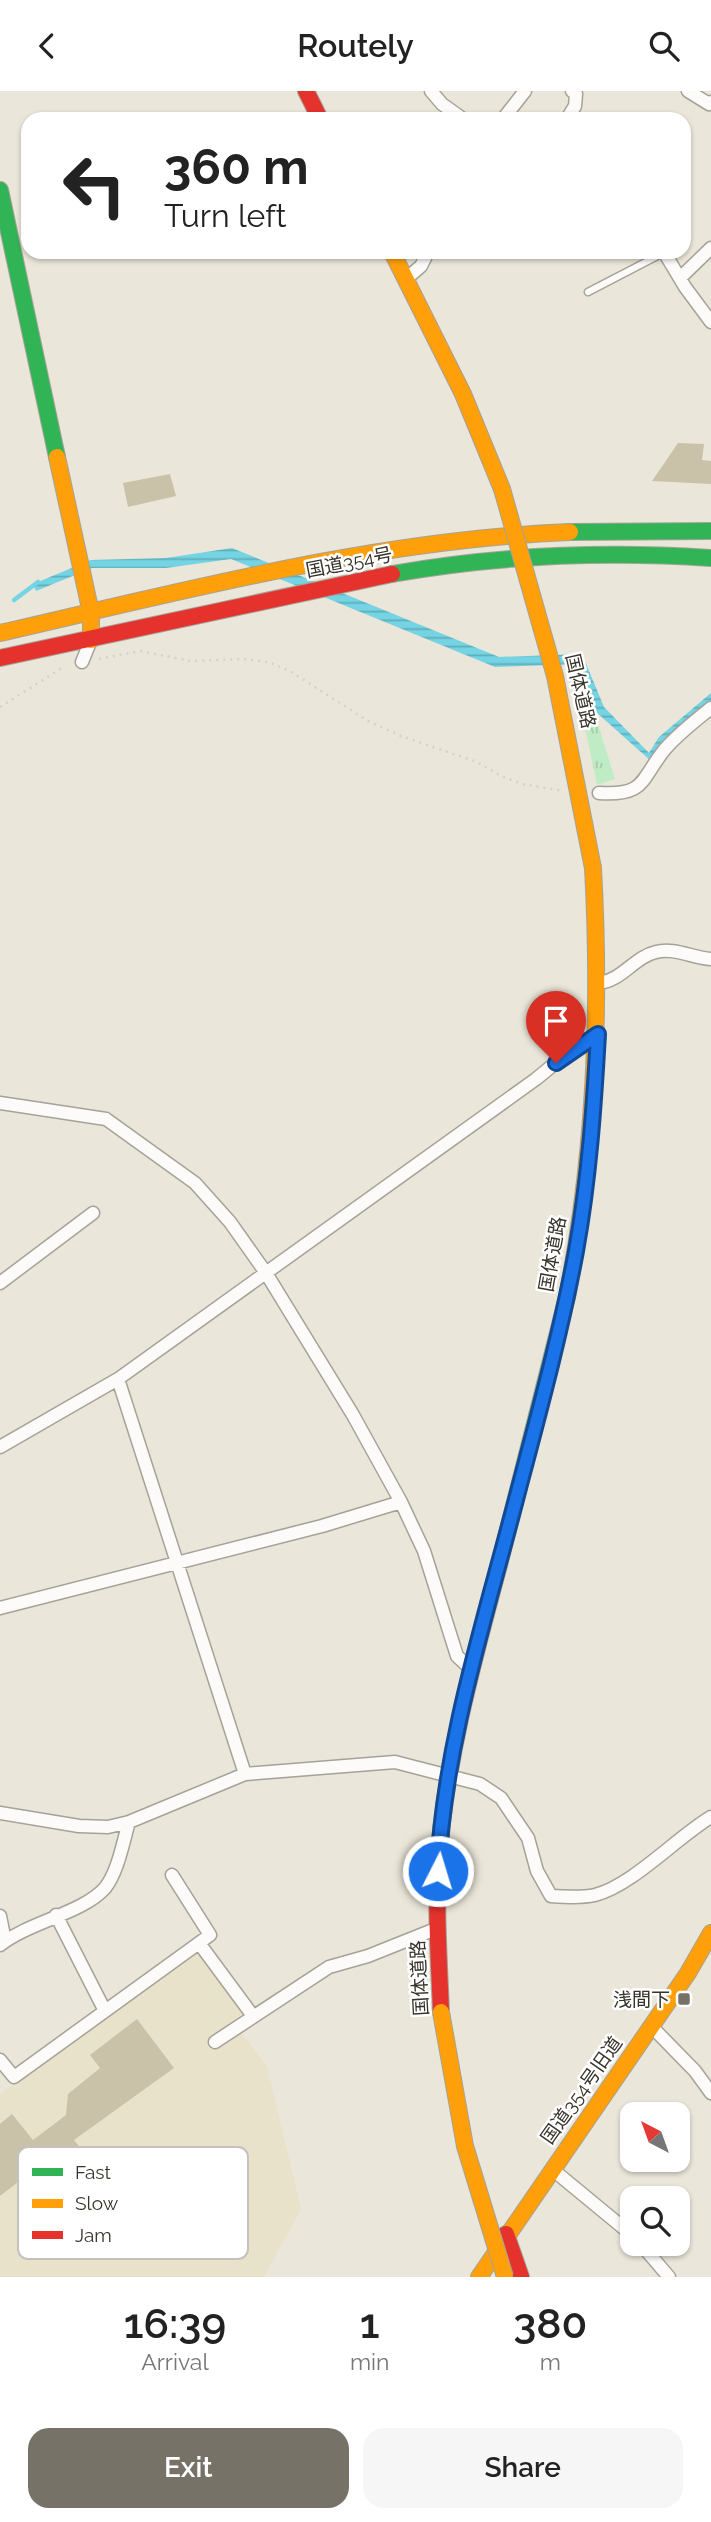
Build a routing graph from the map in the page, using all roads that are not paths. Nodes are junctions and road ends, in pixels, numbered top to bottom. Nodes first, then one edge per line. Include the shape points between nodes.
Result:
1 (306, 91) edge
2 (431, 91) edge
3 (525, 91) edge
4 (572, 91) edge
5 (688, 91) edge
6 (711, 102) edge
7 (316, 112) edge
8 (453, 112) edge
9 (508, 112) edge
10 (571, 112) edge
11 (0, 190) edge
12 (711, 248) edge
13 (396, 259) edge
14 (424, 259) edge
15 (651, 259) edge
16 (668, 259) edge
17 (406, 278) junction
18 (680, 278) junction
19 (588, 292) dead end
20 (711, 322) edge
21 (711, 531) edge
22 (711, 558) edge
23 (91, 613) junction
24 (0, 633) edge
25 (91, 640) junction
26 (0, 658) edge
27 (82, 662) road end
28 (711, 708) edge
29 (598, 793) dead end
30 (711, 959) edge
31 (599, 983) junction
32 (598, 1034) junction
33 (0, 1104) edge
34 (93, 1213) dead end
35 (266, 1273) junction
36 (0, 1283) edge
37 (118, 1379) junction
38 (0, 1446) edge
39 (401, 1502) junction
40 (175, 1563) junction
41 (0, 1608) edge
42 (472, 1670) junction
43 (245, 1774) junction
44 (450, 1775) junction
45 (0, 1813) edge
46 (711, 1817) edge
47 (129, 1822) junction
48 (172, 1875) dead end
49 (56, 1915) junction
50 (0, 1916) edge
51 (438, 1928) junction
52 (711, 1933) edge
53 (3, 1943) edge
54 (200, 1943) junction
55 (105, 2011) junction
56 (253, 2016) junction
57 (651, 2027) junction
58 (215, 2042) dead end
59 (0, 2060) edge
60 (711, 2093) edge
61 (552, 2169) junction
62 (620, 2225) edge
63 (506, 2234) junction
64 (651, 2256) edge
65 (479, 2277) edge
66 (505, 2277) edge
67 (521, 2277) edge
68 (669, 2277) edge

1 - 7 main road
2 - 8 street
3 - 9 street
4 - 10 street via 576,94
5 - 6 street
11 - 23 main road
12 - 18 street
13 - 17 main road, 国体道路
14 - 17 street
15 - 19 lane
16 - 18 street
17 - 31 main road, 国体道路, bridge via 479,430 534,587 564,701 593,868
18 - 20 street
21 - 23 main road, 国道354号 via 605,530 467,539 307,565
22 - 25 main road, 国道354号 via 589,554 469,562
23 - 24 main road, 国道354号
23 - 25 main road
25 - 26 main road, 国道354号
25 - 27 street
28 - 29 street via 666,748 639,787 618,794
30 - 31 street via 654,952 614,981
31 - 32 main road, 国体道路
32 - 35 street
32 - 42 main road, 国体道路 via 590,1151 576,1249
33 - 35 street via 106,1119 195,1183
34 - 36 street
35 - 37 street
35 - 39 street
37 - 38 street
37 - 40 street
39 - 40 street
39 - 42 street via 424,1551 457,1656
40 - 41 street
40 - 43 street via 181,1568
42 - 44 main road, 国体道路
43 - 44 street via 395,1762
43 - 47 street
44 - 46 street via 480,1784 501,1798 528,1838 537,1871 551,1896 596,1895 646,1867
44 - 51 main road, 国体道路 via 439,1852
45 - 47 street via 79,1826
47 - 49 street via 106,1887
48 - 54 street via 210,1935
49 - 53 street
49 - 55 street
50 - 53 street
51 - 56 street via 329,1967
51 - 66 main road, 国体道路, bridge via 441,2012 455,2105 483,2214
52 - 57 main road, 国道354号旧道
54 - 55 street
54 - 56 street
55 - 59 street via 15,2077
56 - 58 street
57 - 60 street
57 - 61 main road, 国道354号旧道
61 - 62 street
61 - 63 main road, 国道354号旧道
63 - 65 main road, 国道354号旧道
63 - 67 main road
64 - 68 street

